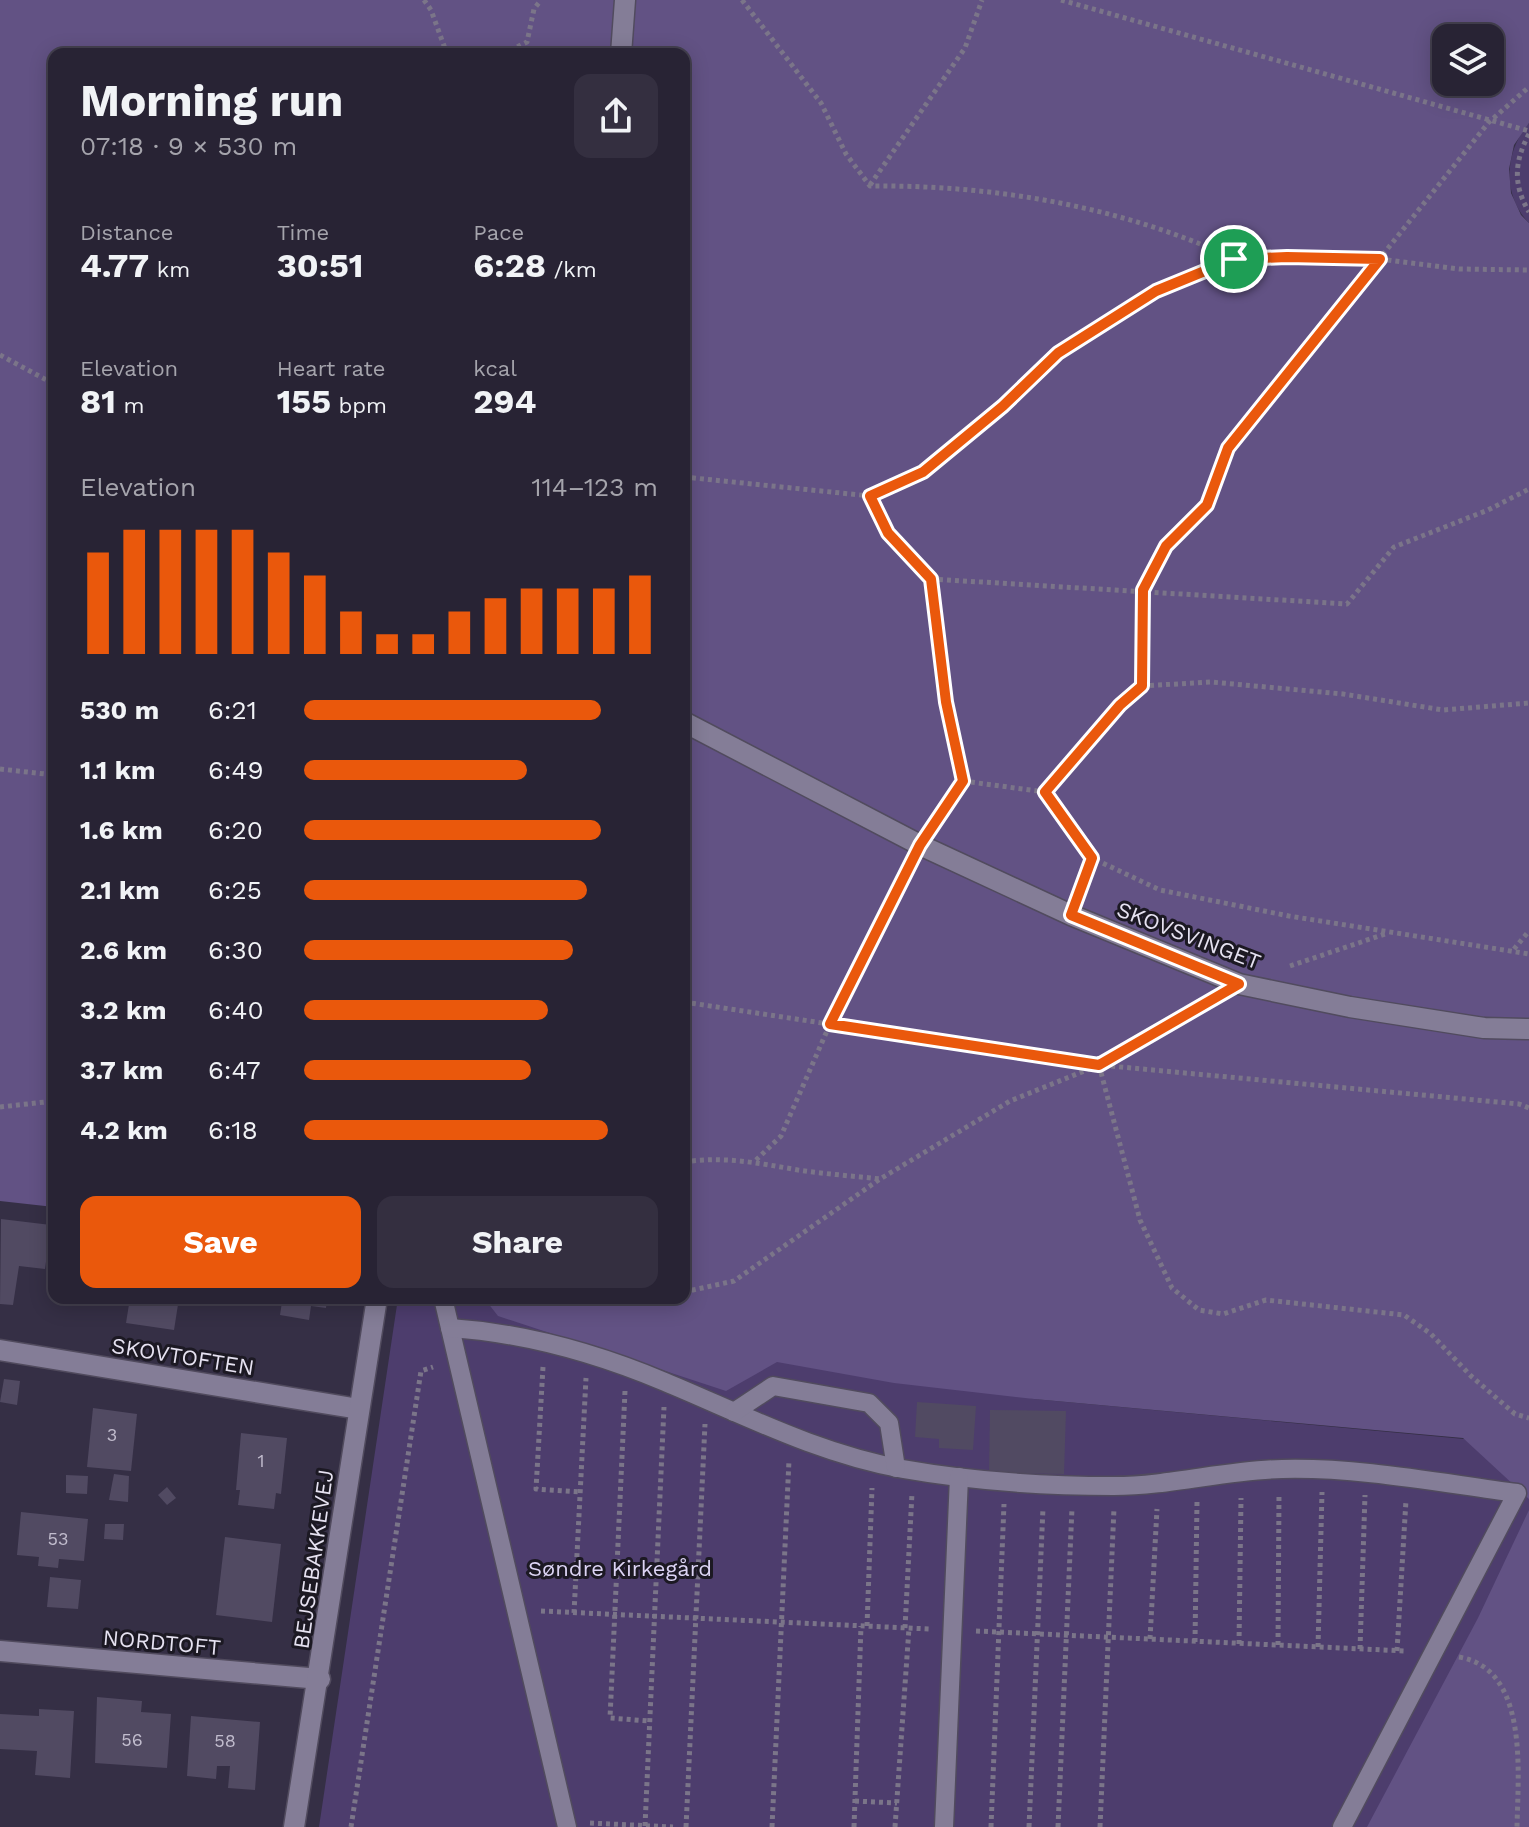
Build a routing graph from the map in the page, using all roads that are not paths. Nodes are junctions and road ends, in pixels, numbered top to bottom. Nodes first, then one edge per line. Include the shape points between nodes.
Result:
1 (625, 0) edge
2 (621, 48) edge
3 (690, 725) edge
4 (1529, 1029) edge
5 (376, 1304) edge
6 (444, 1304) edge
7 (450, 1328) junction
8 (0, 1350) edge
9 (359, 1409) junction
10 (734, 1412) junction
11 (904, 1469) junction
12 (959, 1477) junction
13 (0, 1651) edge
14 (320, 1679) junction
15 (566, 1825) edge
16 (294, 1827) edge
17 (944, 1827) edge
18 (1342, 1827) edge

1 - 2 street
3 - 4 street, SKOVSVINGET via 920,845 1239,984 1484,1028
5 - 9 street, BEJSEBAKKEVEJ
6 - 7 lane
7 - 10 lane via 499,1331 587,1354
7 - 15 lane
8 - 9 street, SKOVTOFTEN
9 - 14 street, BEJSEBAKKEVEJ
10 - 11 lane via 837,1454
10 - 11 lane via 773,1386 869,1403 889,1423
11 - 12 lane
12 - 17 lane
12 - 18 lane via 1115,1486 1322,1469 1517,1493
13 - 14 street, NORDTOFT
14 - 16 street, BEJSEBAKKEVEJ

